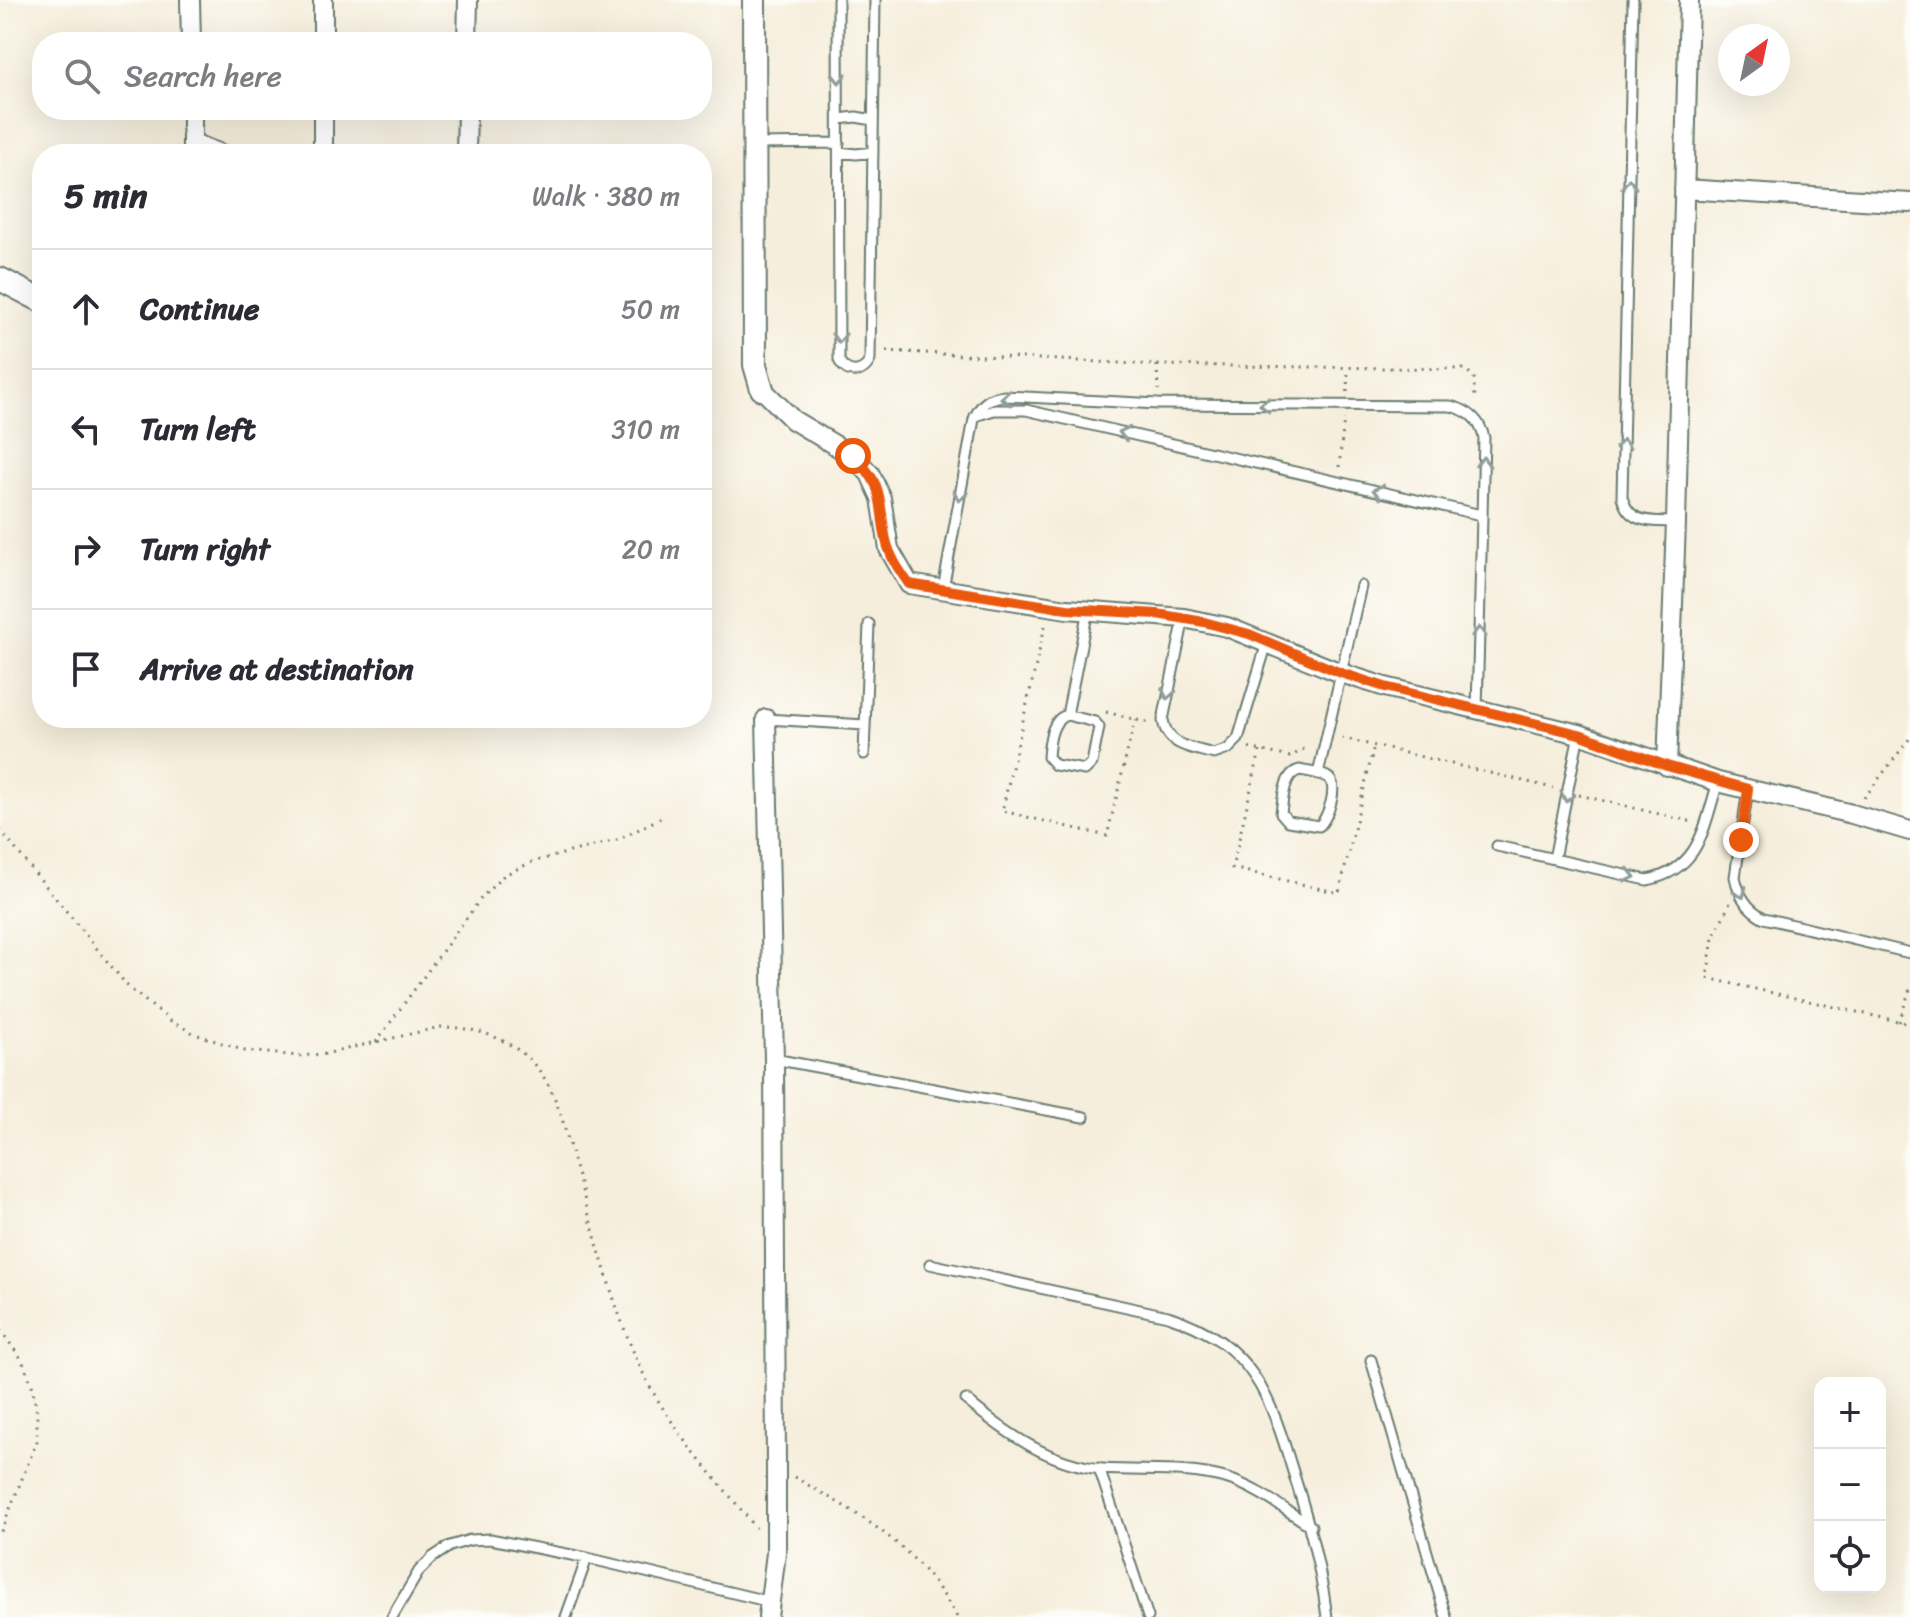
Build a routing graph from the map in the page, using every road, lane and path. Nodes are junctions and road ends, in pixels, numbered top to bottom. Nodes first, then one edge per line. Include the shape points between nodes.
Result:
1 (190, 0) edge
2 (323, 0) edge
3 (468, 0) edge
4 (754, 0) edge
5 (838, 0) edge
6 (875, 0) edge
7 (1633, 0) edge
8 (1689, 0) edge
9 (191, 32) edge
10 (323, 32) edge
11 (467, 32) edge
12 (839, 119) junction
13 (192, 120) edge
14 (323, 120) edge
15 (467, 120) edge
16 (873, 120) junction
17 (192, 144) edge
18 (323, 144) edge
19 (466, 144) edge
20 (755, 144) junction
21 (839, 148) junction
22 (873, 152) junction
23 (1684, 189) junction
24 (1910, 203) edge
25 (0, 279) edge
26 (32, 296) edge
27 (870, 351) junction
28 (1157, 365) junction
29 (1348, 368) junction
30 (762, 389) joint
31 (1158, 404) junction
32 (1346, 406) junction
33 (975, 416) junction
34 (1474, 417) junction
35 (1338, 482) junction
36 (1481, 515) junction
37 (1676, 522) junction
38 (1361, 586) dead end
39 (943, 589) junction
40 (1088, 610) junction
41 (1184, 618) junction
42 (869, 624) dead end
43 (1267, 642) junction
44 (1341, 673) junction
45 (1069, 703) junction
46 (1477, 710) junction
47 (1067, 715) junction
48 (766, 719) joint
49 (865, 725) junction
50 (1164, 727) junction
51 (1327, 734) junction
52 (1579, 734) junction
53 (1910, 738) edge
54 (1233, 744) junction
55 (864, 754) dead end
56 (1667, 766) junction
57 (1318, 774) junction
58 (1718, 782) junction
59 (1748, 789) junction
60 (1568, 792) junction
61 (1852, 814) junction
62 (662, 817) dead end
63 (1705, 825) junction
64 (0, 830) edge
65 (1910, 831) edge
66 (1497, 846) dead end
67 (1554, 859) junction
68 (1737, 888) junction
69 (1910, 953) edge
70 (1910, 989) edge
71 (1899, 1022) junction
72 (1910, 1024) edge
73 (376, 1042) junction
74 (774, 1059) junction
75 (1084, 1117) dead end
76 (930, 1264) dead end
77 (0, 1330) edge
78 (1371, 1360) dead end
79 (966, 1400) dead end
80 (776, 1467) junction
81 (1099, 1468) junction
82 (1311, 1526) junction
83 (0, 1534) edge
84 (776, 1553) junction
85 (587, 1558) junction
86 (770, 1610) edge
87 (392, 1617) edge
88 (566, 1617) edge
89 (957, 1617) edge
90 (1148, 1617) edge
91 (1327, 1617) edge
92 (1446, 1617) edge

1 - 9 street
2 - 10 street
3 - 11 street
4 - 20 street
5 -> 12 lane
6 - 16 lane
37 -> 7 lane via 1634,518 1622,497
8 - 23 street
12 - 16 lane
12 - 21 lane
13 - 17 street
14 - 18 street
15 - 19 street
16 - 22 lane
20 - 21 lane
20 - 30 street via 755,365
21 - 22 lane
21 -> 27 lane via 839,360 845,369 860,371 868,364
22 - 27 lane
23 - 24 street
23 - 37 street
25 - 26 street
27 - 28 path
28 - 29 path
28 - 31 path
29 - 32 path
29 - 34 path via 1465,369 1476,382
30 - 39 street via 793,420 862,464 881,498 886,537 901,573 909,584
32 -> 31 lane
31 -> 33 lane via 997,397 983,403
32 - 34 lane via 1450,406
32 - 35 path
35 -> 33 lane via 1026,410
33 -> 39 lane
36 -> 34 lane via 1484,438
36 -> 35 lane
46 -> 36 lane
37 - 56 street
38 - 44 lane
39 - 40 street
40 - 41 street
40 - 45 lane
41 - 43 street
41 -> 50 lane
42 - 49 lane
43 - 44 street
43 - 54 lane
44 - 46 street
44 - 51 lane
45 - 47 lane
45 - 50 path
46 - 52 street
47 - 47 lane via 1055,722 1048,757 1055,765 1085,770 1092,763 1098,725
48 - 49 lane
48 - 74 street
49 - 55 lane
50 - 54 lane via 1178,744 1214,754
51 - 54 path via 1316,731 1309,746 1290,757
51 - 57 lane
51 - 60 path
52 - 56 street
52 - 60 lane
53 - 61 path
56 - 58 street
57 - 57 lane via 1290,774 1281,809 1285,819 1316,827 1325,822 1333,783
58 - 59 street
58 - 63 lane
59 - 61 street
59 - 68 lane
60 - 63 path
60 -> 67 lane
61 - 65 street
62 - 73 path via 620,839 532,862 504,875 482,897
67 -> 63 lane via 1647,880 1664,877 1687,861
64 - 73 path via 129,988 171,1021 219,1044 272,1055 325,1054
66 - 67 lane
68 -> 69 lane via 1748,907 1764,918
68 - 71 path via 1713,938 1707,978
70 - 71 path
71 - 72 path
73 - 84 path via 458,1027 502,1040 537,1068 555,1099 611,1290 643,1373 664,1412
74 - 75 lane
74 - 80 street
76 - 82 lane via 1168,1316 1215,1337 1241,1359 1267,1396
77 - 83 path via 21,1358 37,1413 37,1441
78 - 92 lane
79 - 81 lane via 1018,1440
80 - 84 street
80 - 89 path via 860,1515 905,1548
81 - 82 lane via 1195,1472 1228,1479
81 - 90 lane
82 - 91 lane
84 - 86 street
85 - 86 lane
85 - 87 lane via 490,1539 450,1546 419,1571
85 - 88 lane

